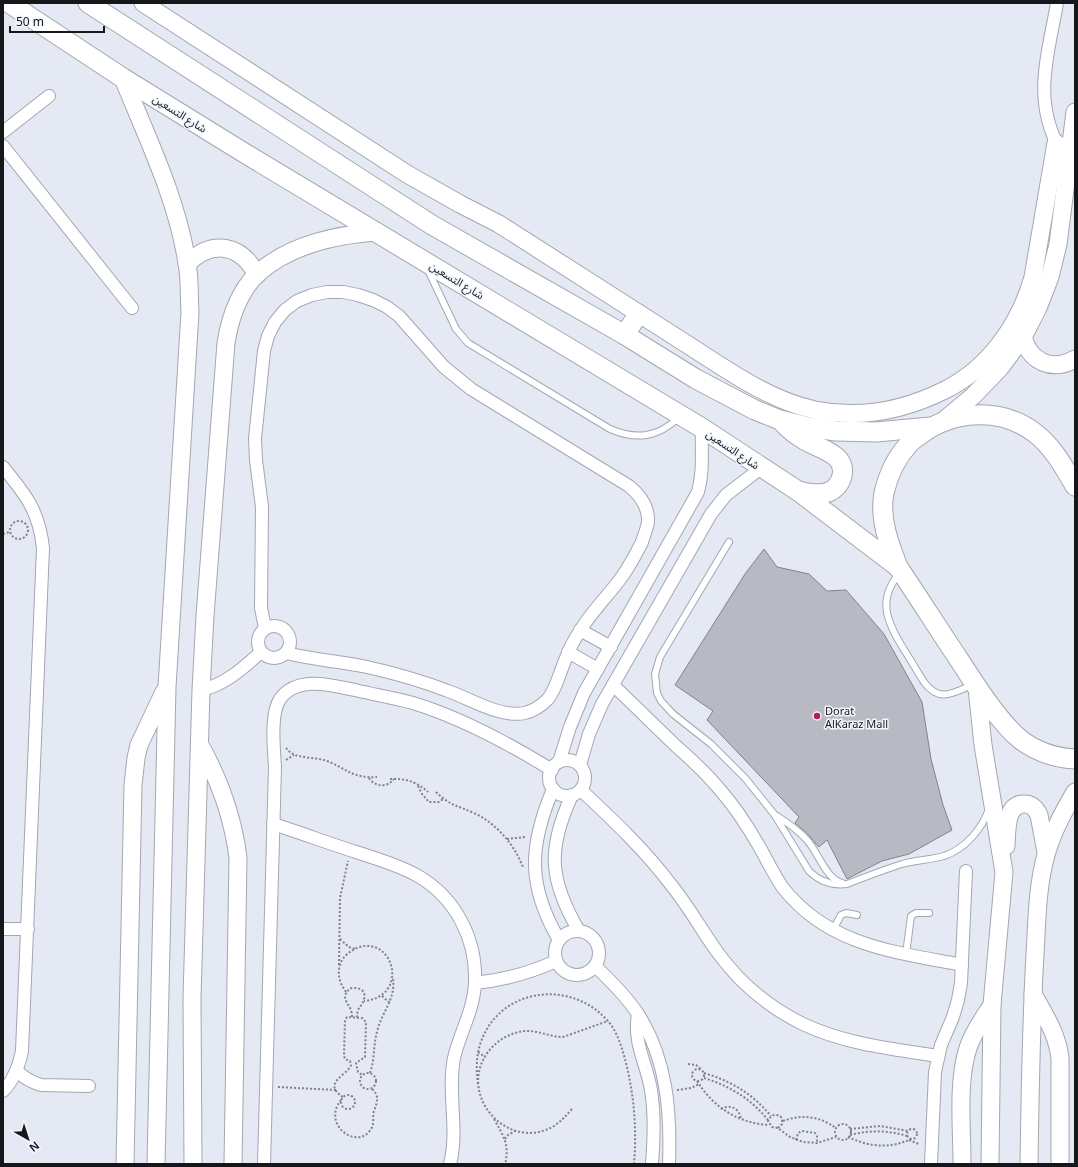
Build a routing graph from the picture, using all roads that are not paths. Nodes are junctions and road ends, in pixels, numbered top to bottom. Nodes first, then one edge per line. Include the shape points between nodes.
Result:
1 (9, 3) edge
2 (88, 3) edge
3 (143, 3) edge
4 (1057, 3) edge
5 (123, 78) junction
6 (49, 96) dead end
7 (1075, 112) edge
8 (3, 132) edge
9 (1056, 143) junction
10 (3, 146) edge
11 (1069, 162) junction
12 (376, 232) junction
13 (424, 260) junction
14 (187, 264) junction
15 (257, 275) junction
16 (132, 308) dead end
17 (638, 314) junction
18 (625, 334) junction
19 (1023, 337) junction
20 (1075, 359) edge
21 (681, 415) junction
22 (780, 420) junction
23 (937, 424) junction
24 (702, 428) junction
25 (3, 467) edge
26 (761, 468) junction
27 (1075, 486) edge
28 (798, 491) junction
29 (729, 542) dead end
30 (900, 569) junction
31 (265, 628) junction
32 (580, 630) junction
33 (611, 647) junction
34 (261, 652) junction
35 (568, 652) junction
36 (287, 653) junction
37 (598, 669) junction
38 (613, 685) junction
39 (976, 686) junction
40 (167, 687) junction
41 (201, 690) junction
42 (200, 745) junction
43 (1075, 759) edge
44 (580, 765) junction
45 (555, 766) junction
46 (553, 789) junction
47 (1075, 792) edge
48 (576, 793) junction
49 (992, 800) junction
50 (774, 814) junction
51 (273, 824) junction
52 (1046, 854) junction
53 (966, 872) dead end
54 (1004, 872) junction
55 (846, 884) junction
56 (929, 913) dead end
57 (857, 915) dead end
58 (3, 929) edge
59 (28, 929) junction
60 (833, 930) junction
61 (579, 931) junction
62 (559, 940) junction
63 (906, 954) junction
64 (556, 961) junction
65 (962, 965) junction
66 (595, 966) junction
67 (475, 983) junction
68 (1033, 994) junction
69 (992, 1005) junction
70 (638, 1014) junction
71 (938, 1056) junction
72 (17, 1071) junction
73 (89, 1086) dead end
74 (3, 1091) edge
75 (125, 1164) edge
76 (156, 1164) edge
77 (193, 1164) edge
78 (233, 1164) edge
79 (264, 1164) edge
80 (450, 1164) edge
81 (652, 1164) edge
82 (669, 1164) edge
83 (931, 1164) edge
84 (962, 1164) edge
85 (990, 1164) edge
86 (1029, 1164) edge
87 (1060, 1164) edge

1 - 5 main road, شارع التسعين
2 - 18 main road via 432,225
3 - 17 main road via 407,174 498,224
4 - 9 street via 1043,95 1048,124
5 - 12 main road, شارع التسعين
5 - 14 main road via 170,193
6 - 8 street
7 - 11 main road
9 - 11 street
9 - 17 main road via 1033,277 1022,306 1006,336 987,359 963,379 935,395 904,406 871,412 841,413 807,407 771,394 739,377
10 - 16 street
11 - 19 main road via 1054,261 1045,292
12 - 13 main road, شارع التسعين
12 - 15 main road via 342,236 307,246 272,263
13 - 21 main road, شارع التسعين
13 - 21 lane via 456,330 474,348 622,434 648,435 672,424
14 - 15 main road via 204,251 226,248 245,257
14 - 40 main road via 189,337
15 - 41 main road via 240,298 233,313 226,343 204,616
17 - 18 main road
18 - 22 main road via 696,379
19 - 20 main road via 1028,351 1046,364 1061,364
19 - 23 main road via 987,382
21 - 24 main road, شارع التسعين
22 - 23 main road via 808,427 851,432 876,432
22 - 28 main road via 802,439 836,457 841,464 843,472 836,488 820,494
23 - 27 main road via 957,417 984,414 1011,420 1035,433 1055,452
23 - 30 main road via 908,444 892,468 884,495 883,523
24 - 26 main road, شارع التسعين
24 - 33 street via 703,463 698,492
25 - 59 street via 22,491 34,512 39,523 43,548
26 - 28 main road, شارع التسعين
26 - 38 street via 735,487 718,504
28 - 30 main road, شارع التسعين
29 - 50 lane via 660,657 654,674 655,684 666,708 729,760
30 - 39 main road
30 - 39 lane via 888,593 888,619 924,682 932,691 944,695
31 - 32 street via 261,608 262,507 255,439 264,351 275,322 285,310 312,295 342,292 373,300 399,316 444,366 471,389 628,486 643,501 648,522 636,553 621,578
31 - 34 street via 258,639
31 - 36 street via 273,625 287,631 290,646
32 - 33 street
32 - 35 street
33 - 37 street
34 - 36 street via 274,658
34 - 41 street via 228,679
35 - 36 street via 548,699 527,712 514,714 502,713 447,691 391,673
35 - 37 street
37 - 45 street via 577,710
38 - 44 street via 595,718
38 - 60 street via 707,774 735,808 783,888 806,910
39 - 43 main road via 1021,740 1040,752
39 - 49 main road
40 - 75 main road via 139,745 133,785
40 - 76 main road
41 - 42 main road
42 - 77 main road via 192,998
42 - 78 main road via 223,791 233,824 238,858
44 - 45 street via 567,760
44 - 48 street via 585,778 584,784
45 - 46 street via 549,776
45 - 51 street via 470,726 412,703 309,683 288,691 275,708
46 - 48 street via 565,796
46 - 62 street via 540,822 535,874 545,914
47 - 52 main road via 1054,832
48 - 61 street via 560,824 555,863 563,902
48 - 71 street via 618,824 673,886 719,955 737,976 779,1010 802,1024 828,1035 854,1042
49 - 54 main road
49 - 55 lane via 977,832 951,853 903,864
50 - 55 lane via 805,838 833,878
50 - 55 lane via 800,858 814,876 826,883
51 - 67 street via 402,869 432,885 456,910 469,938
51 - 79 street
52 - 54 main road via 1036,809 1026,804 1020,805 1010,812
52 - 68 main road via 1039,893
53 - 65 street
54 - 69 main road
56 - 63 lane via 916,913 911,916
57 - 60 lane via 841,915
58 - 59 street
59 - 72 street via 22,1051
60 - 63 street via 863,944
61 - 62 street via 564,935
61 - 66 street via 596,941 599,954
62 - 64 street via 554,954
63 - 65 street
64 - 66 street via 564,972 577,976
64 - 67 street via 520,975
65 - 71 street via 958,1000
66 - 70 street
67 - 80 street via 471,1009 454,1059 453,1149
68 - 86 main road
68 - 87 main road via 1058,1045
69 - 84 main road via 975,1031 964,1063 961,1080
69 - 85 main road
70 - 81 street via 636,1036 651,1090 653,1109
70 - 82 street via 655,1049 666,1089
71 - 83 street via 933,1088
72 - 73 street via 34,1083
72 - 74 street

